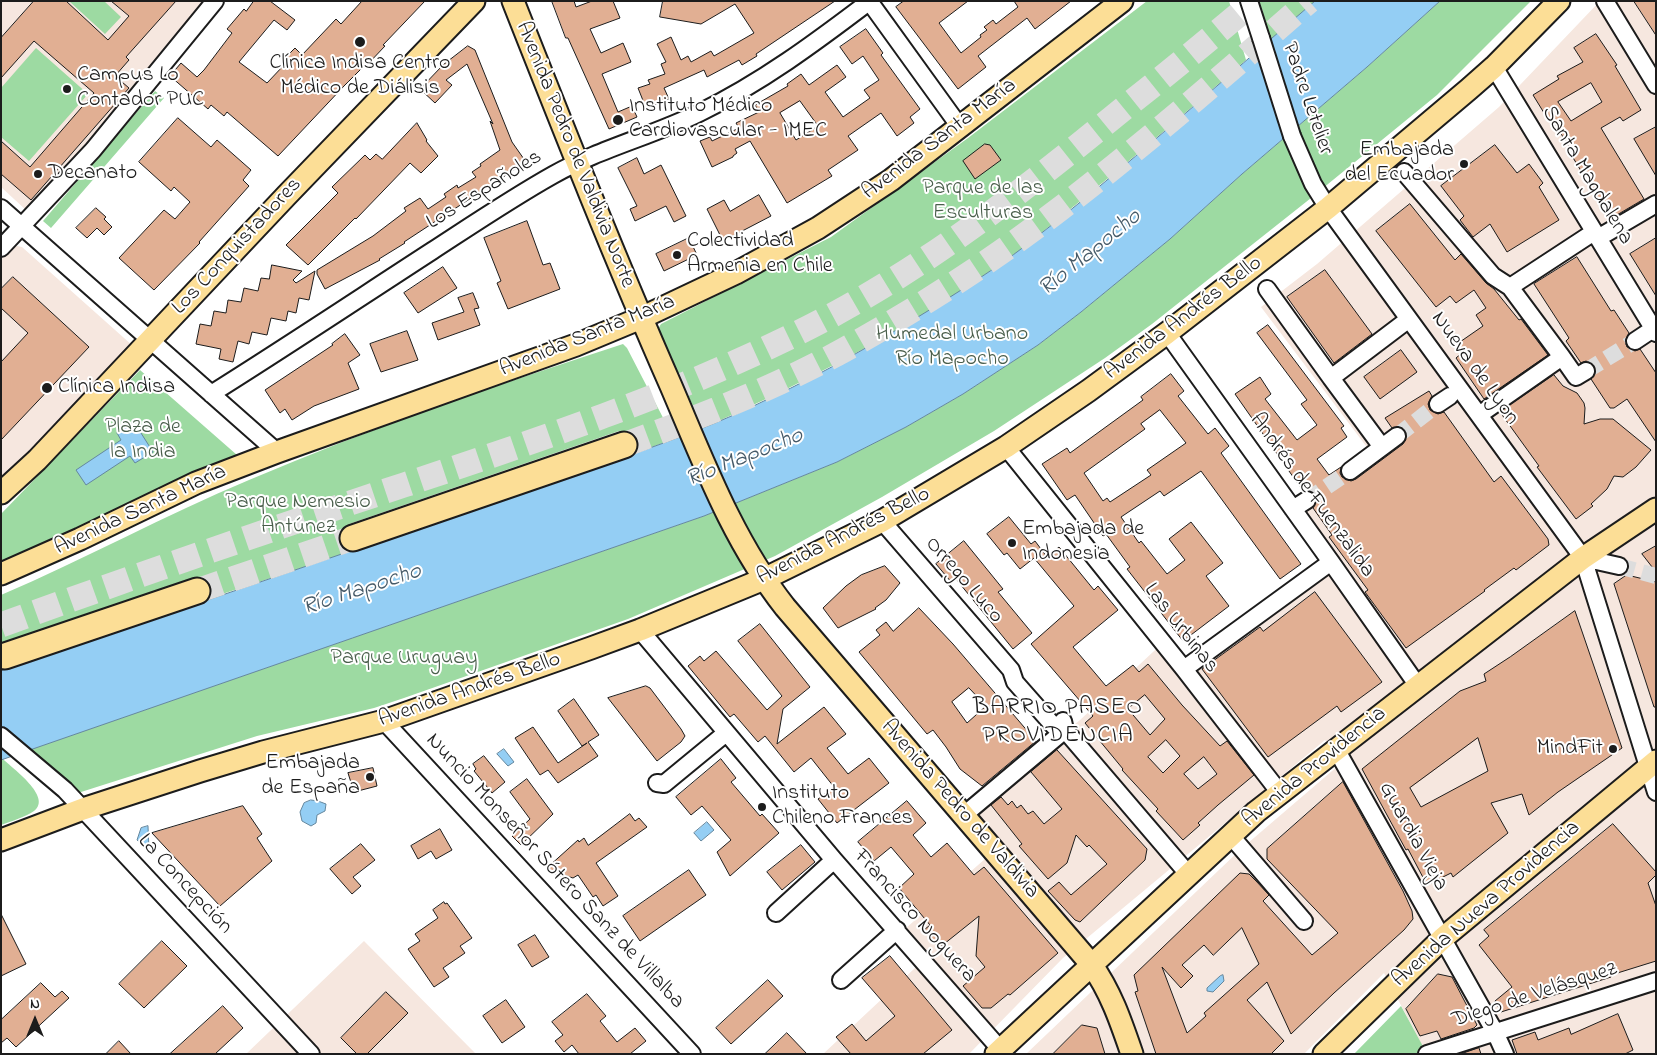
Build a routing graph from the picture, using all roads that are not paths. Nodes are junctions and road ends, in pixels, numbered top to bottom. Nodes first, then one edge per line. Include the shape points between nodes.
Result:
1 (216, 1) edge
2 (474, 1) edge
3 (513, 1) edge
4 (1122, 1) edge
5 (1249, 1) edge
6 (1559, 1) edge
7 (1605, 1) edge
8 (870, 2) edge
9 (1494, 67) junction
10 (1653, 75) edge
11 (960, 127) junction
12 (577, 163) junction
13 (1404, 172) dead end
14 (1656, 204) edge
15 (1, 208) edge
16 (1328, 208) junction
17 (22, 226) junction
18 (1596, 235) junction
19 (1, 248) edge
20 (1510, 287) junction
21 (1267, 289) dead end
22 (641, 318) junction
23 (1409, 319) junction
24 (1654, 331) edge
25 (1166, 333) junction
26 (150, 340) junction
27 (1635, 340) tunnel mouth
28 (1562, 357) junction
29 (1586, 371) dead end
30 (1331, 378) junction
31 (211, 394) junction
32 (1479, 415) junction
33 (1397, 436) tunnel mouth
34 (624, 445) tunnel mouth
35 (1006, 447) junction
36 (1382, 447) junction
37 (277, 452) junction
38 (1350, 471) tunnel mouth
39 (1, 492) edge
40 (1307, 500) tunnel mouth
41 (1293, 509) junction
42 (1656, 509) edge
43 (882, 520) junction
44 (353, 538) tunnel mouth
45 (1582, 558) junction
46 (1331, 562) junction
47 (1619, 566) tunnel mouth
48 (1, 574) edge
49 (764, 579) junction
50 (197, 591) tunnel mouth
51 (640, 630) junction
52 (5, 656) dead end
53 (1191, 664) junction
54 (1418, 686) junction
55 (384, 721) junction
56 (1065, 730) junction
57 (726, 732) junction
58 (1, 736) edge
59 (1336, 749) junction
60 (1652, 764) edge
61 (657, 783) dead end
62 (1656, 792) edge
63 (1280, 793) junction
64 (83, 809) junction
65 (964, 815) junction
66 (1231, 836) junction
67 (1, 840) edge
68 (834, 860) junction
69 (1189, 875) junction
70 (776, 913) dead end
71 (1304, 921) dead end
72 (897, 930) junction
73 (1443, 938) junction
74 (1091, 964) junction
75 (841, 980) dead end
76 (1656, 981) edge
77 (1496, 1032) junction
78 (998, 1051) edge
79 (311, 1054) edge
80 (692, 1054) edge
81 (1132, 1054) edge
82 (1324, 1054) edge
83 (1427, 1054) edge
84 (1505, 1054) edge

1 - 17 street via 93,150
2 - 26 main road, Los Conquistadores
3 - 12 main road, Avenida Pedro de Valdivia Norte
4 - 11 main road, Avenida Santa María
5 - 16 street, Padre Letelier, bridge via 1292,136 1312,184
6 - 9 main road, Avenida Andrés Bello
7 - 10 street
8 - 11 street
8 - 12 street, Los Españoles via 737,94 684,120
9 - 16 main road, Avenida Andrés Bello
9 - 18 street, Santa Magdalena
11 - 22 main road, Avenida Santa María via 891,180 818,228 736,273
12 - 22 main road, Avenida Pedro de Valdivia Norte
12 - 31 street, Los Españoles via 488,214
13 - 20 street via 1493,276
14 - 18 street
15 - 17 street
16 - 23 street, Nueva de Lyon
16 - 25 main road, Avenida Andrés Bello
17 - 19 street
17 - 26 street
18 - 20 street
18 - 24 street, Santa Magdalena
20 - 28 street
21 - 30 street
22 - 37 main road, Avenida Santa María via 546,356
22 - 49 main road, Avenida Pedro de Valdivia Norte via 726,511
23 - 30 street
23 - 32 street, Nueva de Lyon
24 - 27 street
25 - 35 main road, Avenida Andrés Bello
25 - 41 street, Andrés de Fuenzalida
26 - 31 street
26 - 39 main road, Los Conquistadores via 37,460
28 - 29 street via 1576,377
28 - 32 street
30 - 36 street
31 - 37 street
32 - 45 street, Nueva de Lyon
33 - 36 street
34 - 44 highway
35 - 43 main road, Avenida Andrés Bello
35 - 53 street, Las Urbinas
36 - 38 street
37 - 48 main road, Avenida Santa María via 196,483
40 - 41 street
41 - 46 street, Andrés de Fuenzalida
42 - 45 main road, Avenida Providencia
43 - 49 main road, Avenida Andrés Bello
43 - 56 street, Orrego Luco via 1011,670 1015,682 1057,729
45 - 47 street
45 - 54 main road, Avenida Providencia
45 - 60 street, Nueva de Lyon
46 - 53 street
46 - 54 street, Andrés de Fuenzalida
49 - 51 main road, Avenida Andrés Bello
49 - 65 main road, Avenida Pedro de Valdivia
50 - 52 highway
51 - 55 main road, Avenida Andrés Bello
51 - 57 street, Francisco Noguera
53 - 63 street, Las Urbinas
54 - 59 main road, Avenida Providencia
55 - 64 main road, Avenida Andrés Bello via 246,756
55 - 80 street, Nuncio Monseñor Sótero Sanz de Villalba
56 - 65 street
56 - 69 street, Orrego Luco
57 - 61 street via 664,784
57 - 68 street, Francisco Noguera
58 - 64 street, La Concepción
59 - 63 main road, Avenida Providencia
59 - 73 street, Guardia Vieja
60 - 62 street, Nueva de Lyon
60 - 73 main road, Avenida Nueva Providencia
63 - 66 main road, Avenida Providencia
64 - 67 main road, Avenida Andrés Bello
64 - 79 street, La Concepción
65 - 74 main road, Avenida Pedro de Valdivia
66 - 69 main road, Avenida Providencia
66 - 71 street
68 - 70 street
68 - 72 street, Francisco Noguera
69 - 74 main road, Avenida Providencia
72 - 75 street
72 - 78 street, Francisco Noguera
73 - 77 street, Guardia Vieja
73 - 82 main road, Avenida Nueva Providencia
74 - 78 main road, Avenida Providencia
74 - 81 main road, Avenida Pedro de Valdivia via 1116,1009
76 - 77 street, Diego de Velásquez
77 - 83 street, Diego de Velásquez
77 - 84 street, Guardia Vieja

